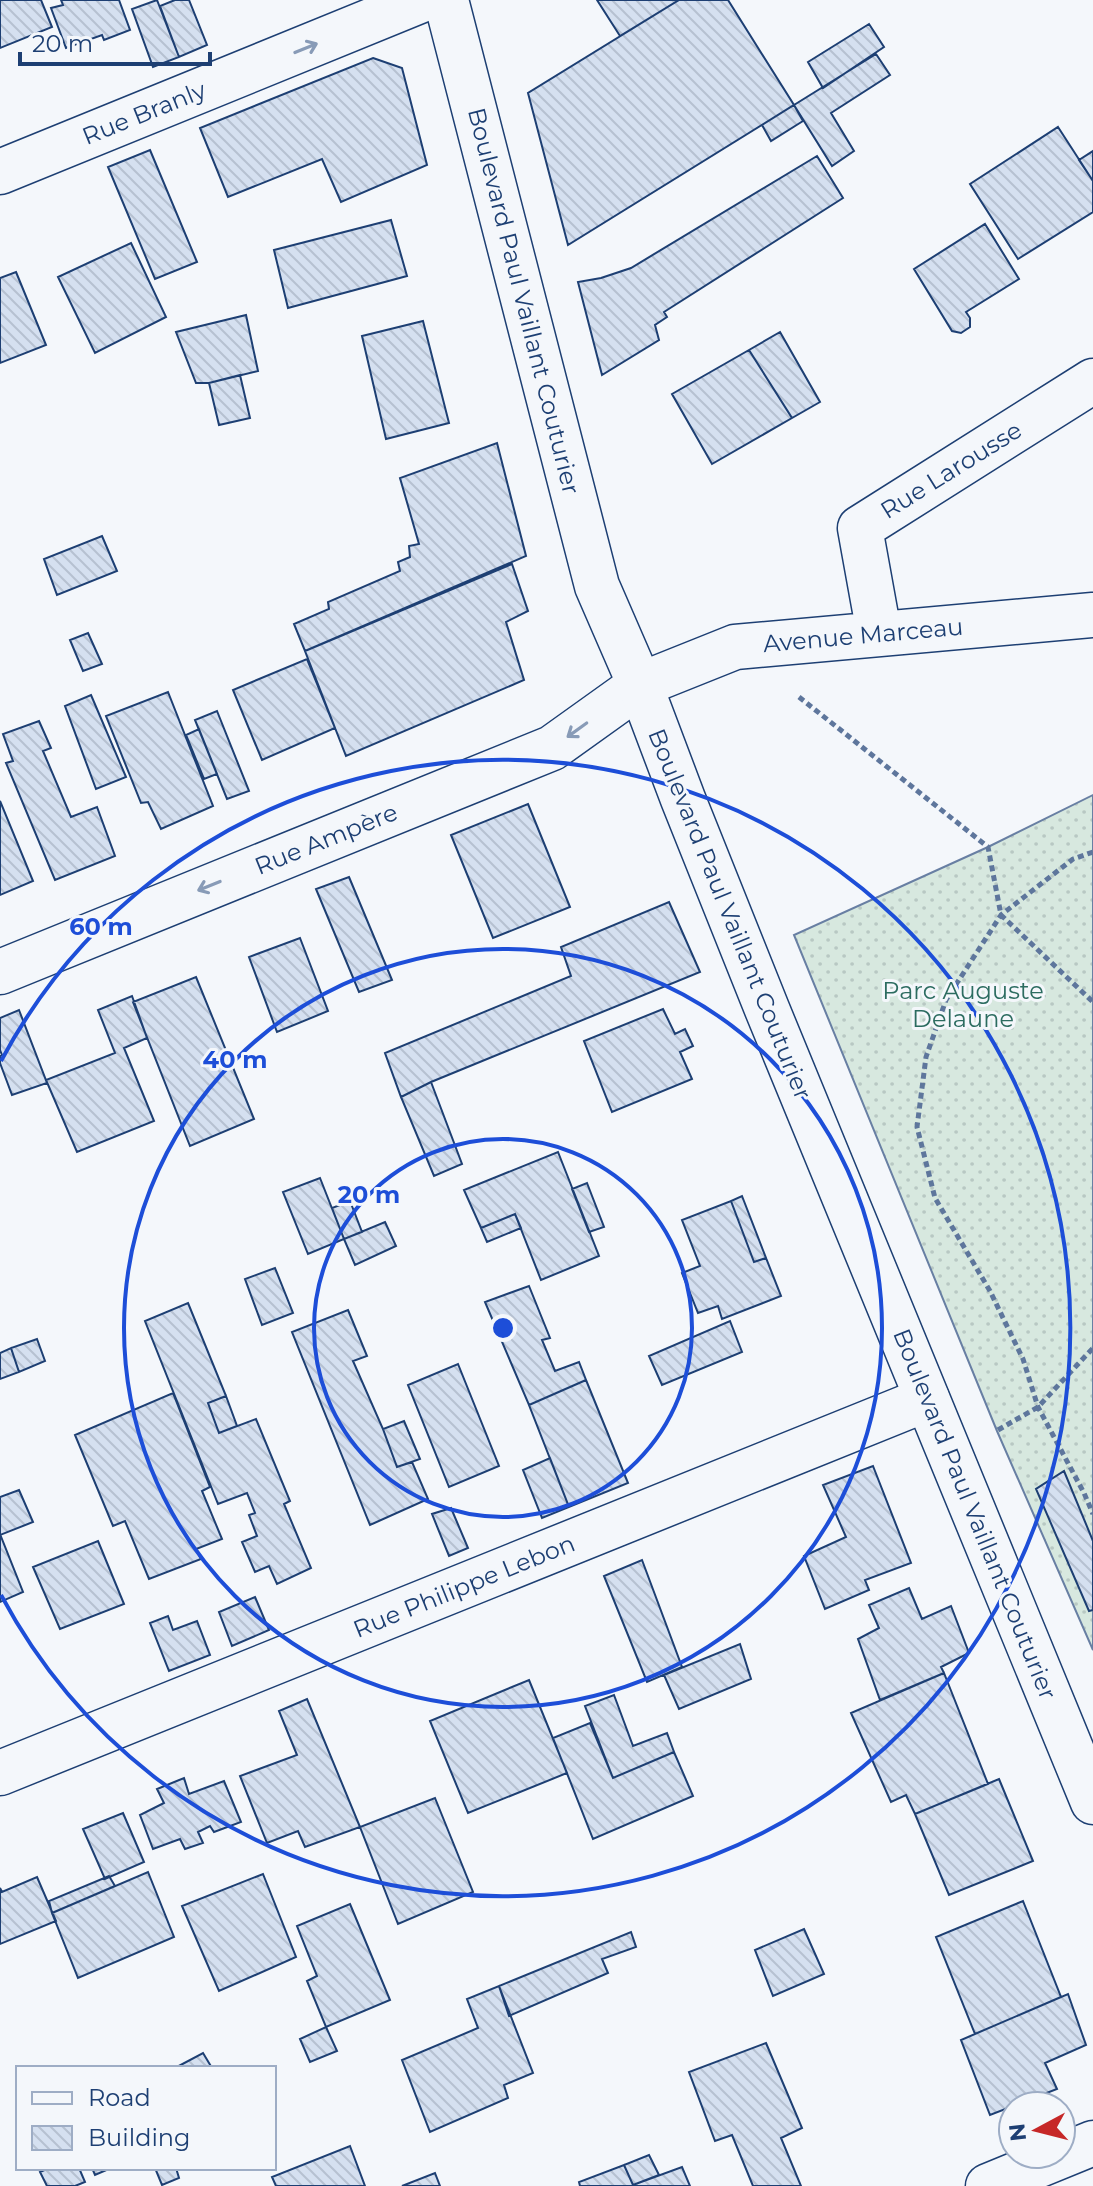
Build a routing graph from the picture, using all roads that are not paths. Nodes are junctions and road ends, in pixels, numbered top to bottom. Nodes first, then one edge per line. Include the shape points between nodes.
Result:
1 (422, 0) edge
2 (446, 0) edge
3 (0, 172) edge
4 (1093, 381) edge
5 (1093, 615) edge
6 (879, 633) junction
7 (640, 685) junction
8 (0, 972) edge
9 (927, 1399) junction
10 (0, 1773) edge
11 (1093, 1802) edge
12 (1093, 2143) edge
13 (988, 2186) edge

3 -> 1 street, Rue Branly
2 - 7 street, Boulevard Paul Vaillant Couturier via 597,586
4 - 6 street, Rue Larousse via 860,528
5 - 6 street, Avenue Marceau
6 - 7 street, Avenue Marceau via 735,647
7 -> 8 street, Rue Ampère via 552,748
7 - 9 street, Boulevard Paul Vaillant Couturier
9 - 10 street, Rue Philippe Lebon
9 - 11 street, Boulevard Paul Vaillant Couturier
12 - 13 street

